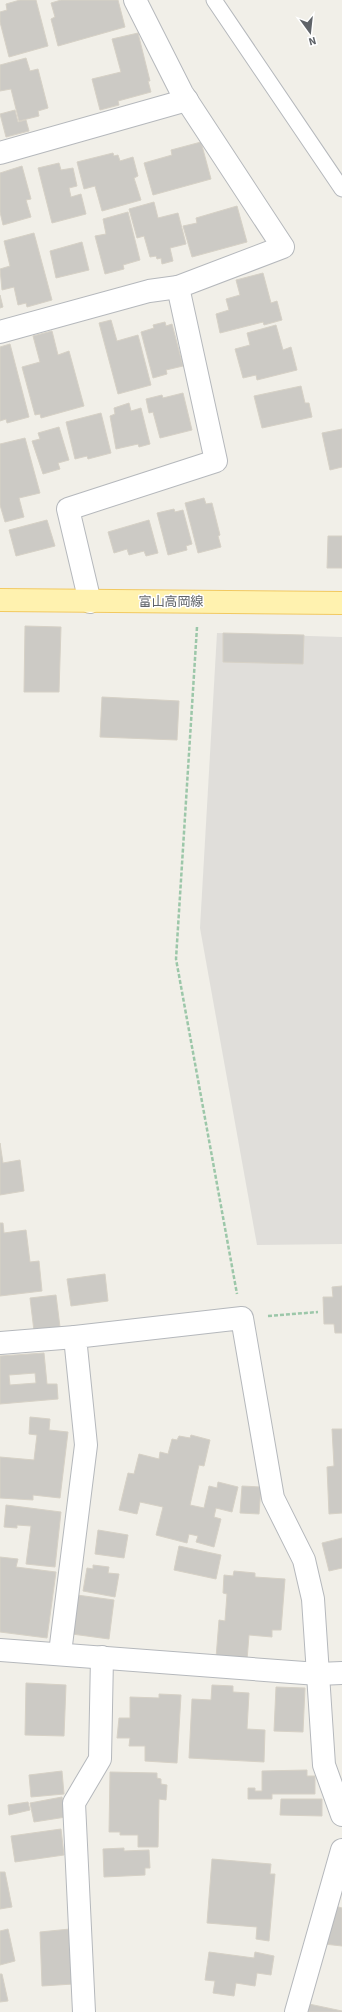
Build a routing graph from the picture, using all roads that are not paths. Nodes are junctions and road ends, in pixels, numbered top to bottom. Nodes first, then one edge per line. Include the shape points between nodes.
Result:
1 (134, 0) edge
2 (214, 0) edge
3 (187, 100) junction
4 (0, 153) edge
5 (342, 189) edge
6 (178, 287) junction
7 (0, 332) edge
8 (0, 600) edge
9 (90, 602) junction
10 (342, 603) edge
11 (75, 1337) junction
12 (0, 1343) edge
13 (0, 1650) edge
14 (60, 1653) junction
15 (102, 1657) junction
16 (342, 1673) edge
17 (318, 1674) junction
18 (342, 1815) edge
19 (342, 1850) edge
20 (84, 2012) edge
21 (296, 2012) edge

1 - 3 street
2 - 5 lane
3 - 4 street
3 - 6 street via 283,247
6 - 7 street via 149,291
6 - 9 street via 216,461 68,509
8 - 9 main road, 富山高岡線
9 - 10 main road, 富山高岡線
11 - 12 street
11 - 14 street via 86,1445
11 - 17 street via 242,1318 273,1498 304,1560 313,1599
13 - 14 street
14 - 15 street
15 - 17 street
15 - 20 street via 100,1759 74,1802
16 - 17 street
17 - 18 street via 324,1765
19 - 21 street

